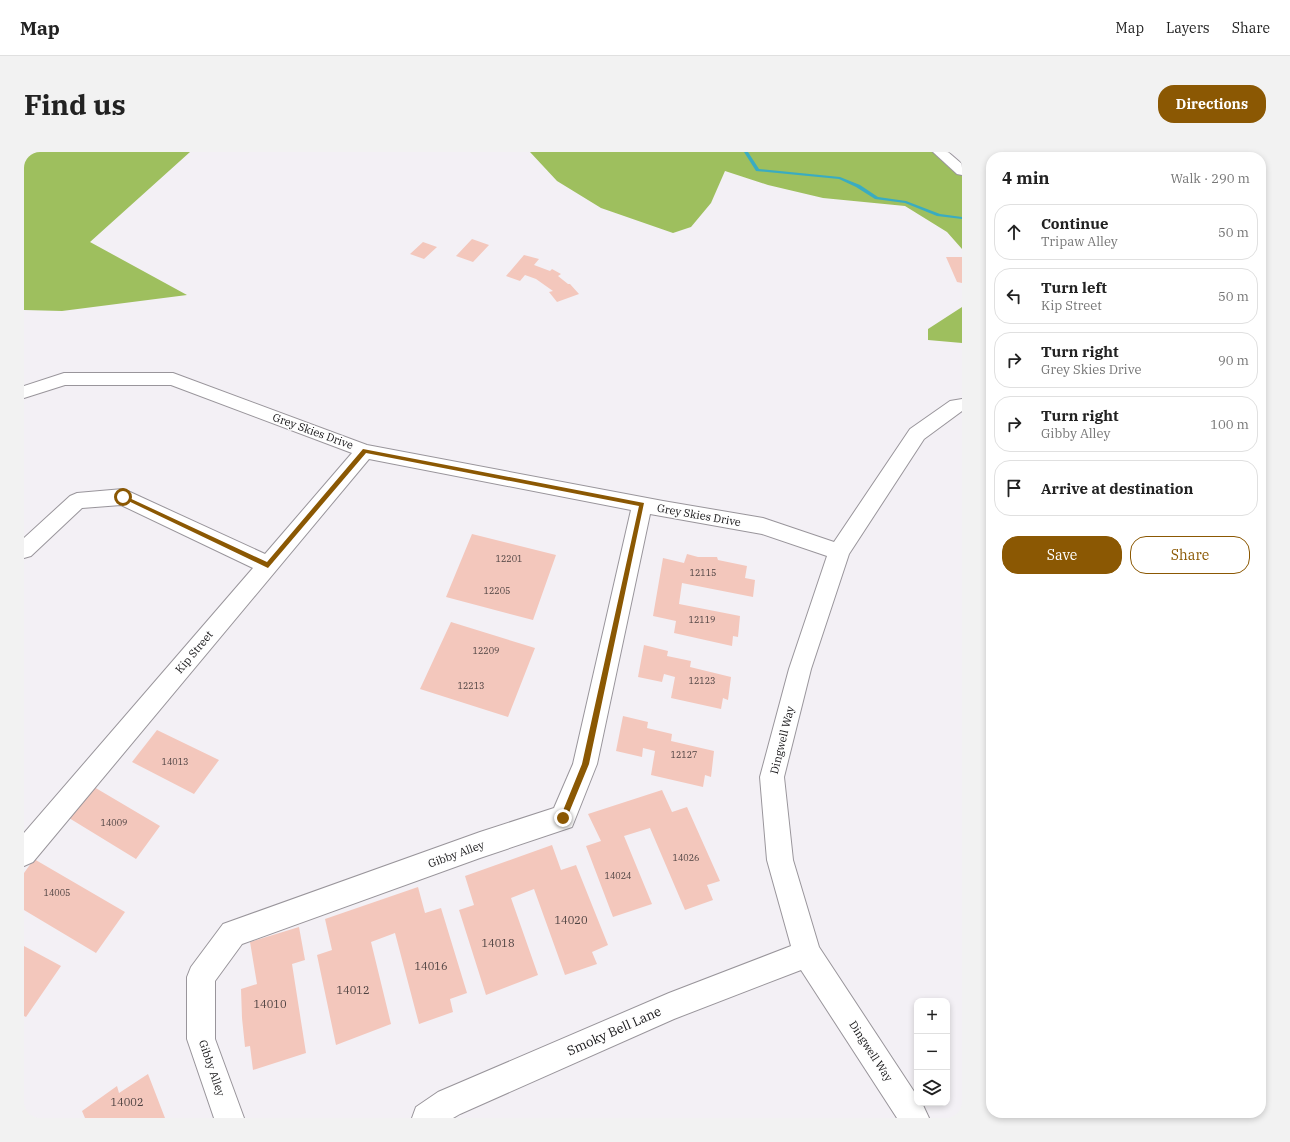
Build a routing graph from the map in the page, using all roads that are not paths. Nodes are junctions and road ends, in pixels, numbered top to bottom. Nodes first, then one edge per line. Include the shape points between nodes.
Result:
1 (940, 152) edge
2 (962, 171) edge
3 (24, 392) edge
4 (962, 405) edge
5 (365, 451) junction
6 (642, 505) junction
7 (24, 550) edge
8 (839, 552) junction
9 (268, 565) junction
10 (24, 853) edge
11 (807, 954) junction
12 (229, 1118) edge
13 (427, 1118) edge
14 (914, 1118) edge

1 - 2 street
3 - 5 street, Grey Skies Drive via 64,378 173,379
4 - 8 street, Dingwell Way via 956,406 917,434
5 - 6 street, Grey Skies Drive
5 - 9 street, Kip Street
6 - 8 street, Grey Skies Drive via 763,526
6 - 12 street, Gibby Alley via 585,764 563,818 480,845 233,934 201,977 200,1039
7 - 9 street via 77,501 123,497
8 - 11 street, Dingwell Way via 800,668 772,777 780,860
9 - 10 street, Kip Street
11 - 13 street, Smoky Bell Lane via 669,1007 449,1103
11 - 14 street, Dingwell Way

